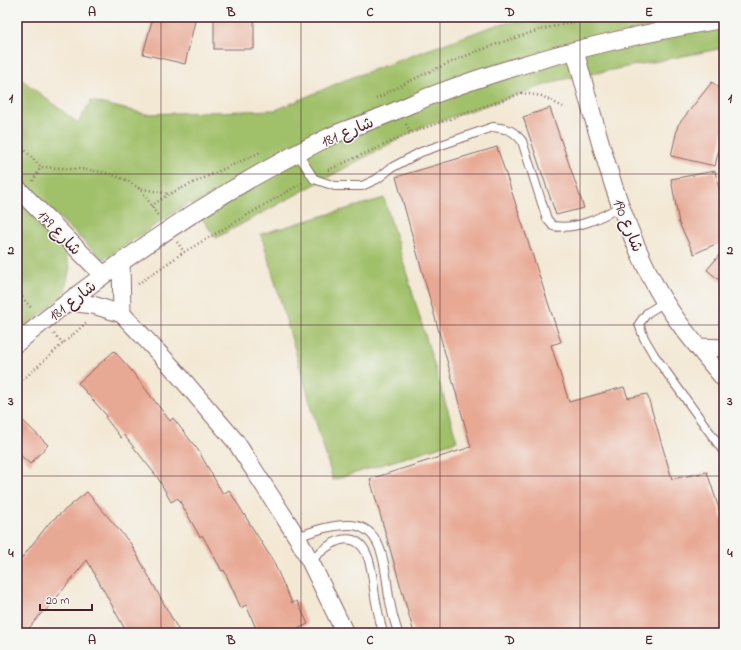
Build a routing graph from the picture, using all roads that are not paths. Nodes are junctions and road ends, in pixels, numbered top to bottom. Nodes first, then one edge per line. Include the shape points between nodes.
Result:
1 (724, 19) edge
2 (575, 51) junction
3 (298, 154) junction
4 (17, 188) edge
5 (620, 206) junction
6 (121, 263) junction
7 (103, 276) junction
8 (666, 301) junction
9 (69, 302) junction
10 (122, 314) junction
11 (17, 343) edge
12 (698, 347) junction
13 (724, 348) edge
14 (724, 379) edge
15 (724, 452) edge
16 (297, 537) junction
17 (310, 560) junction
18 (345, 633) edge
19 (383, 633) edge
20 (398, 633) edge

1 - 2 street, شارع 181 via 620,38
2 - 3 street, شارع 181 via 503,71 433,95 328,138
2 - 5 street, شارع 190
3 - 5 lane via 314,179 335,186 362,186 421,152 493,128 504,128 514,131 522,142 547,219 553,226 564,228 581,224
3 - 6 street, شارع 181 via 252,178 168,230
4 - 7 street, شارع 179
5 - 8 street, شارع 190 via 635,242
6 - 7 street, شارع 181
6 - 10 street
7 - 9 street, شارع 181
8 - 12 street, شارع 190
8 - 15 lane via 647,314 640,324 644,338
9 - 10 street
9 - 11 street, شارع 181
10 - 16 street via 171,366 236,442
12 - 13 street
12 - 14 street, شارع 190
16 - 17 street
16 - 20 lane via 323,528 352,525 367,531 382,553 389,599
17 - 18 street
17 - 19 lane via 341,540 360,544 370,563

